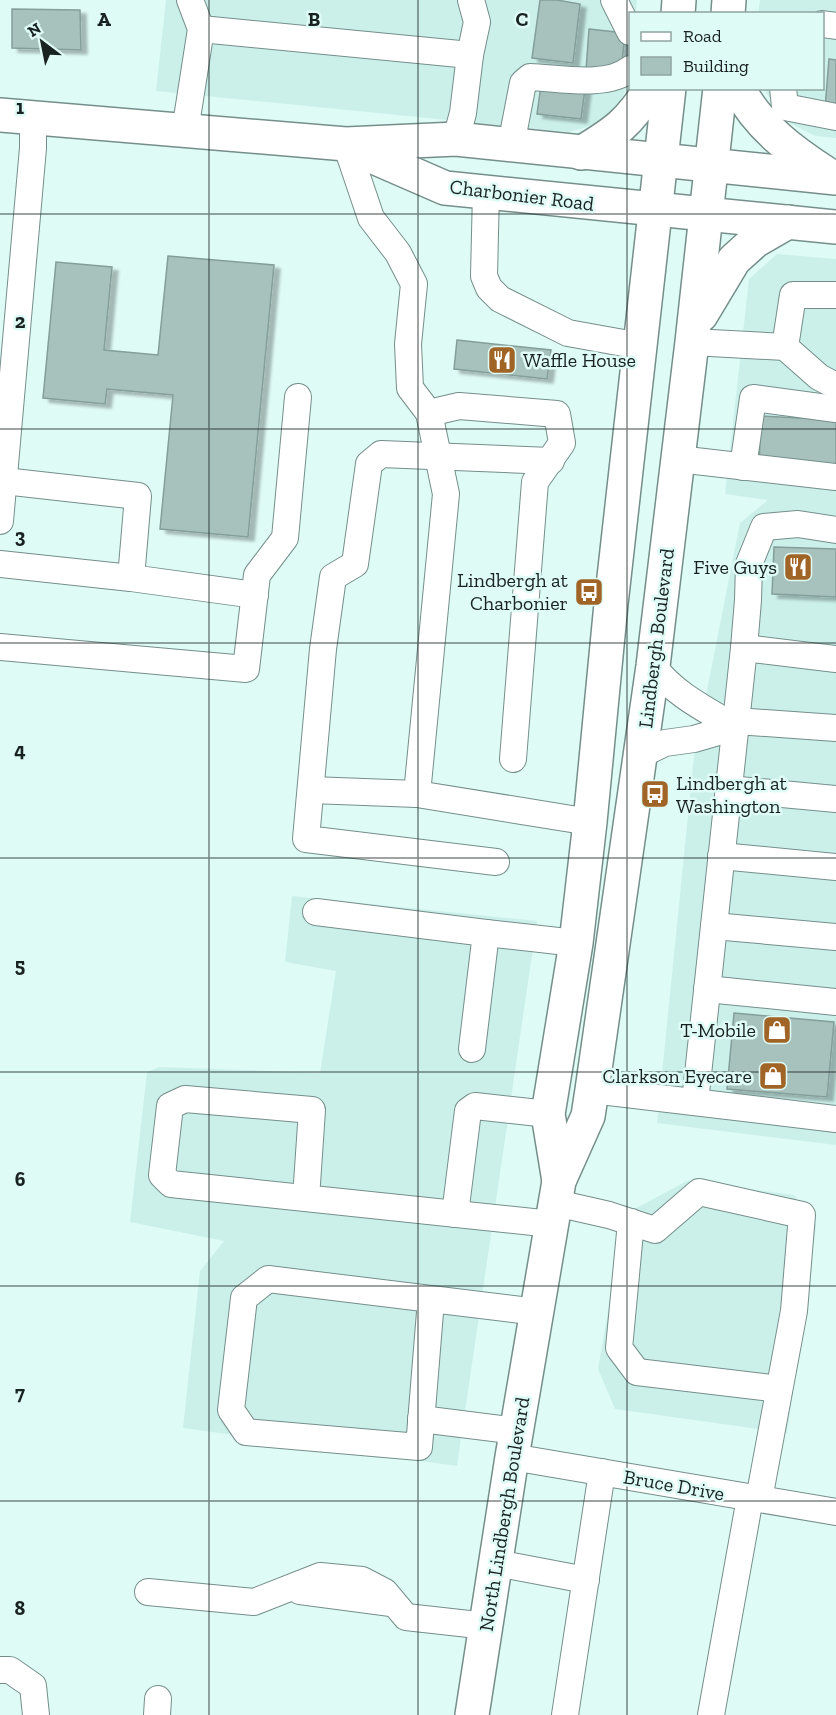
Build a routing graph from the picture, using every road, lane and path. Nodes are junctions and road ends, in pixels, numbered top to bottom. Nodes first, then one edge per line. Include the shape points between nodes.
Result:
1 (190, 0) edge
2 (471, 0) edge
3 (614, 0) edge
4 (201, 29) junction
5 (629, 30) edge
6 (470, 56) junction
7 (629, 70) edge
8 (650, 90) edge
9 (669, 90) edge
10 (720, 90) edge
11 (739, 90) edge
12 (783, 90) edge
13 (0, 115) edge
14 (836, 117) edge
15 (33, 118) junction
16 (185, 131) junction
17 (456, 139) junction
18 (346, 144) junction
19 (511, 145) junction
20 (582, 153) junction
21 (661, 160) junction
22 (712, 165) junction
23 (833, 177) edge
24 (486, 192) junction
25 (656, 209) junction
26 (706, 214) junction
27 (788, 222) junction
28 (836, 227) edge
29 (836, 295) edge
30 (693, 335) junction
31 (640, 346) junction
32 (785, 347) junction
33 (836, 386) edge
34 (298, 397) dead end
35 (836, 409) edge
36 (429, 413) junction
37 (438, 455) junction
38 (678, 459) junction
39 (551, 461) junction
40 (3, 465) edge
41 (743, 466) junction
42 (836, 477) edge
43 (0, 521) edge
44 (836, 530) edge
45 (0, 564) edge
46 (131, 578) junction
47 (255, 595) junction
48 (0, 647) edge
49 (744, 648) junction
50 (836, 659) edge
51 (653, 666) junction
52 (735, 724) junction
53 (836, 728) edge
54 (640, 755) junction
55 (513, 759) dead end
56 (728, 789) junction
57 (311, 790) junction
58 (417, 794) junction
59 (836, 799) edge
60 (590, 822) junction
61 (721, 856) junction
62 (496, 862) dead end
63 (836, 867) edge
64 (316, 912) dead end
65 (714, 926) junction
66 (486, 933) junction
67 (836, 937) edge
68 (576, 943) junction
69 (707, 989) junction
70 (836, 1002) edge
71 (472, 1049) dead end
72 (592, 1090) junction
73 (695, 1102) junction
74 (548, 1114) junction
75 (836, 1119) edge
76 (306, 1198) junction
77 (556, 1203) junction
78 (455, 1214) junction
79 (631, 1222) junction
80 (431, 1299) junction
81 (537, 1312) junction
82 (779, 1389) junction
83 (421, 1419) junction
84 (514, 1444) junction
85 (602, 1473) junction
86 (754, 1499) junction
87 (836, 1512) edge
88 (496, 1563) junction
89 (586, 1580) junction
90 (148, 1592) dead end
91 (487, 1626) junction
92 (0, 1670) edge
93 (36, 1715) edge
94 (472, 1715) edge
95 (565, 1715) edge
96 (711, 1715) edge

1 - 4 street
2 - 6 street via 477,21
3 - 5 street
4 - 6 street
4 - 16 street
6 - 17 street
7 - 19 street via 601,81 530,77 523,82
8 - 20 main road via 629,120
9 - 21 main road, Lindbergh Boulevard
10 - 22 main road, Lindbergh Boulevard
11 - 23 main road via 765,128 787,148
12 - 14 street via 785,107
13 - 15 main road, Charbonier Road
15 - 16 main road, Charbonier Road
15 - 40 street
16 - 18 main road, Charbonier Road
17 - 18 main road, Charbonier Road
17 - 19 main road, Charbonier Road
18 - 24 main road, Charbonier Road via 445,188
18 - 36 street via 371,218 398,253 414,284 408,344 410,388
19 - 20 main road, Charbonier Road
20 - 21 main road, Charbonier Road
21 - 22 main road, Charbonier Road
21 - 25 main road, Lindbergh Boulevard
22 - 23 main road, Charbonier Road
22 - 26 main road, Lindbergh Boulevard
24 - 25 main road, Charbonier Road
24 - 31 street via 484,276 489,288 500,299 568,333
25 - 26 main road, Charbonier Road
25 - 31 main road, Lindbergh Boulevard
26 - 27 main road, Charbonier Road
26 - 30 main road, Lindbergh Boulevard
27 - 28 main road, Charbonier Road
27 - 30 main road via 754,242 734,260
29 - 32 street via 793,295
30 - 32 street
30 - 38 main road, Lindbergh Boulevard
31 - 60 main road, Lindbergh Boulevard
32 - 33 street via 819,377
34 - 47 street via 285,538 257,575
35 - 41 street via 753,398
36 - 37 street
36 - 39 street via 459,406 557,414 562,443
37 - 39 street
37 - 57 street via 381,454 369,464 356,564 333,577
37 - 58 street via 446,494
38 - 41 street
38 - 51 main road, Lindbergh Boulevard
39 - 55 street via 535,482
40 - 43 street
40 - 46 street via 138,496
41 - 42 street
44 - 49 street via 798,524 764,527 749,564
45 - 46 street
46 - 47 street
47 - 48 street via 246,669
49 - 50 street
49 - 52 street
51 - 52 street via 681,695
51 - 54 main road, Lindbergh Boulevard
52 - 53 street
52 - 54 street via 694,739 665,743
52 - 56 street
54 - 72 main road, Lindbergh Boulevard
56 - 59 street
56 - 61 street
57 - 58 street
57 - 62 street via 306,839
58 - 60 street
60 - 68 main road, Lindbergh Boulevard
61 - 63 street
61 - 65 street
64 - 66 street
65 - 67 street
65 - 69 street
66 - 68 street
66 - 71 street
68 - 74 main road, Lindbergh Boulevard
69 - 70 street
69 - 73 street
72 - 73 street
72 - 77 main road, Lindbergh Boulevard via 588,1116
73 - 75 street
74 - 77 main road, Lindbergh Boulevard
74 - 78 street via 475,1106 468,1111
76 - 76 street via 171,1184 162,1175 170,1106 185,1099 312,1110
76 - 78 street
77 - 78 street
77 - 79 street
77 - 81 main road, Lindbergh Boulevard
79 - 82 street via 619,1348 637,1371
79 - 82 street via 655,1230 699,1192 802,1215 791,1325
80 - 81 street
80 - 83 street
80 - 83 street via 268,1280 244,1298 231,1410 246,1432 419,1447
81 - 84 main road, North Lindbergh Boulevard
82 - 86 street
83 - 84 street, Bruce Drive
84 - 85 street, Bruce Drive
84 - 88 main road, North Lindbergh Boulevard
85 - 86 street, Bruce Drive
85 - 89 street
86 - 87 street, Bruce Drive
86 - 96 street
88 - 89 street
88 - 91 main road, North Lindbergh Boulevard
89 - 95 street
90 - 91 street via 254,1602 320,1576 362,1580 385,1593 406,1617
91 - 94 main road, North Lindbergh Boulevard
92 - 93 street via 10,1670 33,1686

